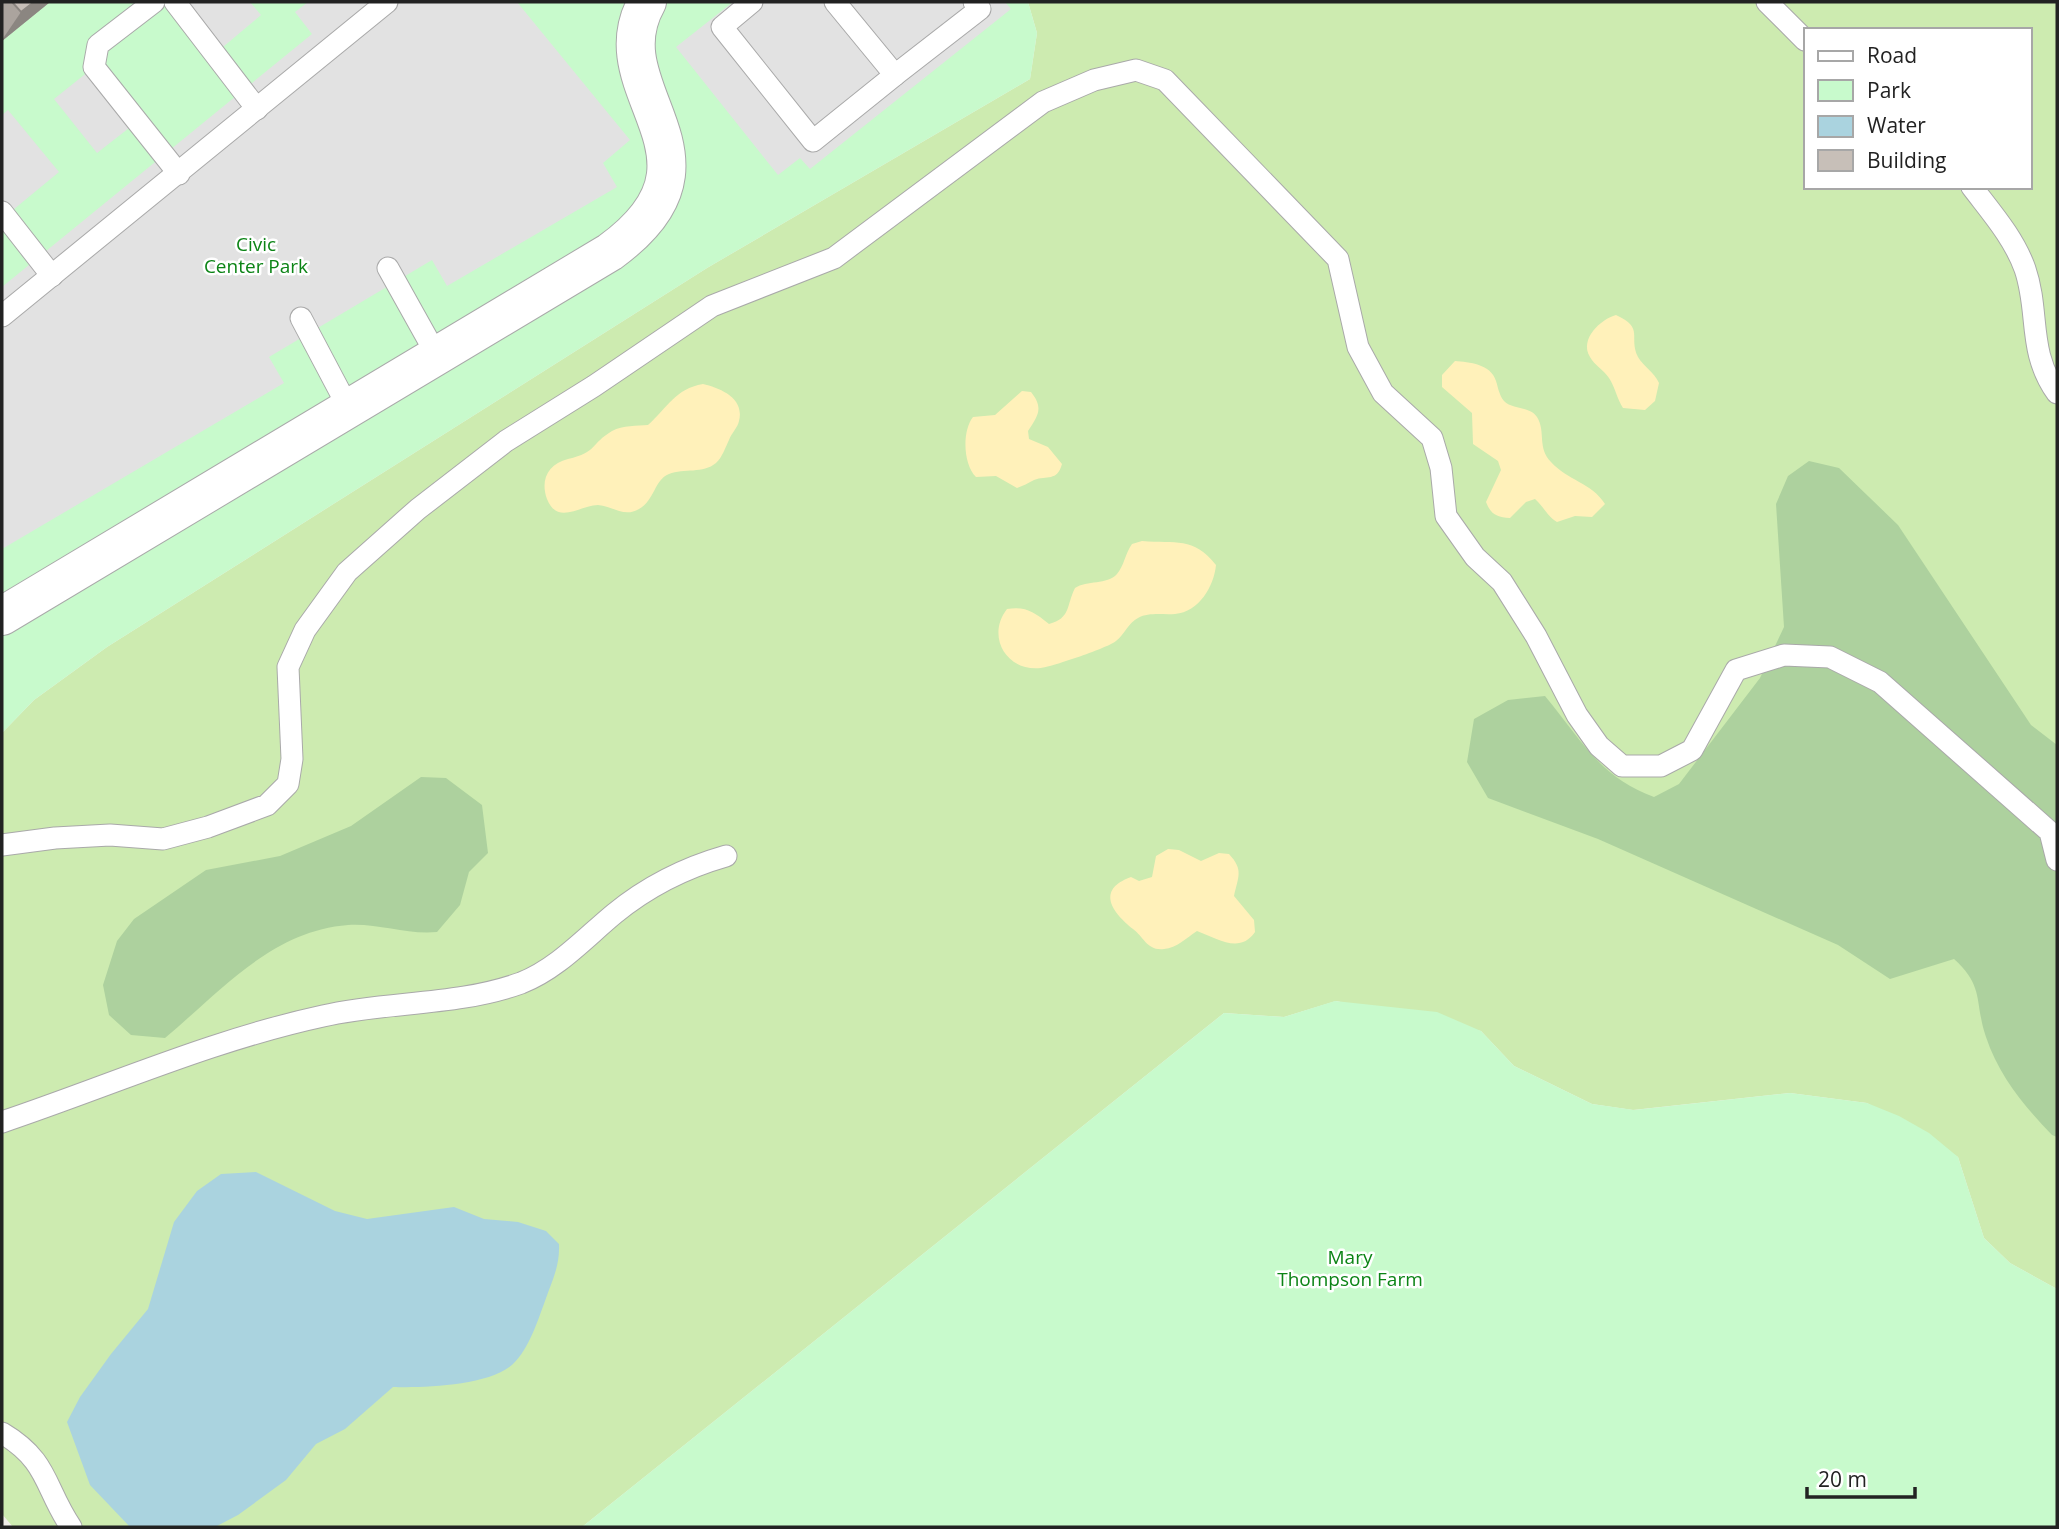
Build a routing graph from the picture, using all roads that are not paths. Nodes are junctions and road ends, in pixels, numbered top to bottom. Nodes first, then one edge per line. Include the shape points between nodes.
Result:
1 (154, 2) edge
2 (175, 2) edge
3 (387, 2) edge
4 (647, 2) edge
5 (752, 2) edge
6 (835, 2) edge
7 (974, 2) edge
8 (1767, 2) edge
9 (1804, 39) edge
10 (895, 75) junction
11 (257, 108) junction
12 (179, 174) junction
13 (1974, 189) edge
14 (2, 212) edge
15 (388, 268) dead end
16 (52, 276) junction
17 (2, 316) edge
18 (301, 318) dead end
19 (436, 354) junction
20 (2057, 393) edge
21 (348, 407) junction
22 (2, 616) edge
23 (2, 845) edge
24 (726, 856) dead end
25 (2057, 860) edge
26 (2, 1122) edge
27 (2, 1433) edge
28 (71, 1527) edge

1 - 12 lane via 98,45 94,67
2 - 11 lane
3 - 11 lane
4 - 19 street via 637,30 636,53 667,155 666,178 656,208 636,233 610,252
5 - 10 lane via 722,27 813,141
6 - 10 lane
7 - 10 lane via 980,9
8 - 9 lane
11 - 12 lane
12 - 16 lane
13 - 20 lane via 2002,225 2025,269 2043,372
14 - 16 lane
15 - 19 lane
16 - 17 lane
18 - 21 lane
19 - 21 street
21 - 22 street
23 - 25 lane via 110,835 163,839 267,805 288,783 292,759 288,667 305,631 347,572 418,509 506,440 712,306 834,258 1043,102 1094,80 1136,70 1165,80 1338,258 1358,348 1383,393 1432,438 1441,468 1446,516 1475,558 1502,582 1577,715 1599,746 1622,766 1661,766 1692,750 1736,670 1784,655 1830,657 1880,682 2013,798 2050,832
24 - 26 lane via 662,880 573,951 524,981 482,995 324,1015 259,1032
27 - 28 lane via 43,1469

